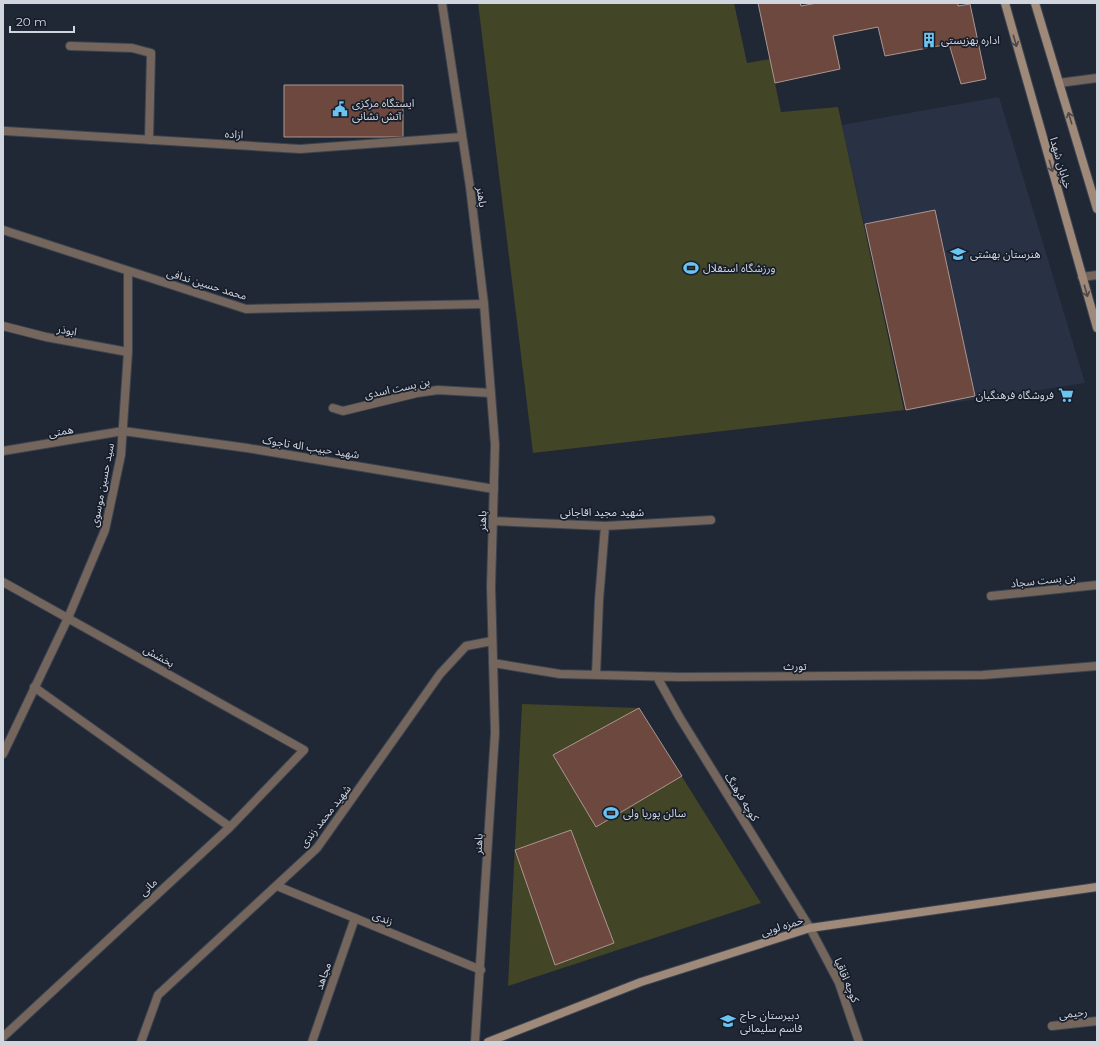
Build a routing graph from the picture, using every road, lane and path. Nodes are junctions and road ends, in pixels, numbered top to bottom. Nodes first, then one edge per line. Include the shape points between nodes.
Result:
1 (442, 3) edge
2 (1005, 3) edge
3 (1035, 3) edge
4 (70, 46) dead end
5 (1097, 78) edge
6 (1059, 83) junction
7 (5, 131) dead end
8 (462, 137) junction
9 (149, 140) junction
10 (1097, 209) edge
11 (3, 230) edge
12 (128, 271) junction
13 (1097, 275) edge
14 (1082, 277) junction
15 (484, 304) junction
16 (3, 326) edge
17 (1097, 328) edge
18 (128, 352) junction
19 (491, 393) junction
20 (333, 408) dead end
21 (123, 431) junction
22 (3, 451) edge
23 (494, 489) junction
24 (711, 520) dead end
25 (493, 521) junction
26 (605, 526) junction
27 (3, 582) edge
28 (1097, 585) edge
29 (991, 596) dead end
30 (68, 618) junction
31 (492, 641) junction
32 (493, 663) junction
33 (1097, 666) edge
34 (596, 675) junction
35 (657, 677) junction
36 (34, 687) junction
37 (304, 750) joint
38 (3, 754) edge
39 (230, 827) junction
40 (277, 886) junction
41 (1097, 887) edge
42 (355, 918) junction
43 (810, 928) junction
44 (481, 970) junction
45 (1097, 1021) edge
46 (1052, 1026) dead end
47 (3, 1036) edge
48 (141, 1042) edge
49 (312, 1042) edge
50 (475, 1042) edge
51 (488, 1042) edge
52 (859, 1042) edge

1 - 8 street, باهنر
2 -> 14 main road, خیابان شهدا
3 - 6 main road, خیابان شهدا
4 - 9 street via 132,48 151,53
5 - 6 street
10 -> 6 main road, خیابان شهدا
7 - 9 street, ازاده
8 - 9 street, ازاده via 300,148
8 - 15 street, باهنر
11 - 12 street, محمد حسین ندافی
12 - 15 street, محمد حسین ندافی via 246,309
12 - 18 street, سید حسین موسوی
13 - 14 street
14 -> 17 main road, خیابان شهدا
15 - 19 street, باهنر
16 - 18 street, ابوذر via 46,337
18 - 21 street, سید حسین موسوی
19 - 20 street, بن بست اسدی via 438,390 343,411
19 - 23 street, باهنر via 495,445
21 - 22 street, همتی
21 - 23 street, شهید حبیب اله تاجوک via 247,448
21 - 30 street, سید حسین موسوی via 121,455 105,530
23 - 25 street, باهنر
24 - 26 street, شهید مجید اقاجانی
25 - 26 street, شهید مجید اقاجانی
25 - 31 street, باهنر
26 - 34 street
27 - 30 street, بخشش
28 - 29 street, بن بست سجاد
30 - 36 street, سید حسین موسوی
30 - 37 street, بخشش
31 - 32 street, باهنر
31 - 40 street, شهید محمد زندی via 466,646 440,674 317,848
32 - 34 street, تورث via 560,674
32 - 44 street, باهنر via 496,733
33 - 35 street, تورث via 983,675
34 - 35 street, تورث
35 - 43 street, کوچه فرهنگ
36 - 38 street, سید حسین موسوی
36 - 39 street
37 - 39 street, مانی
39 - 47 street, مانی
40 - 42 street, زندی
40 - 48 street, شهید محمد زندی via 158,995
41 - 43 main road, حمزه لویی
42 - 44 street, زندی
42 - 49 street, مجاهد
43 - 51 main road, حمزه لویی via 641,982
43 - 52 street, کوچه اقاقیا via 839,983
44 - 50 street, باهنر
45 - 46 street, رحیمی

